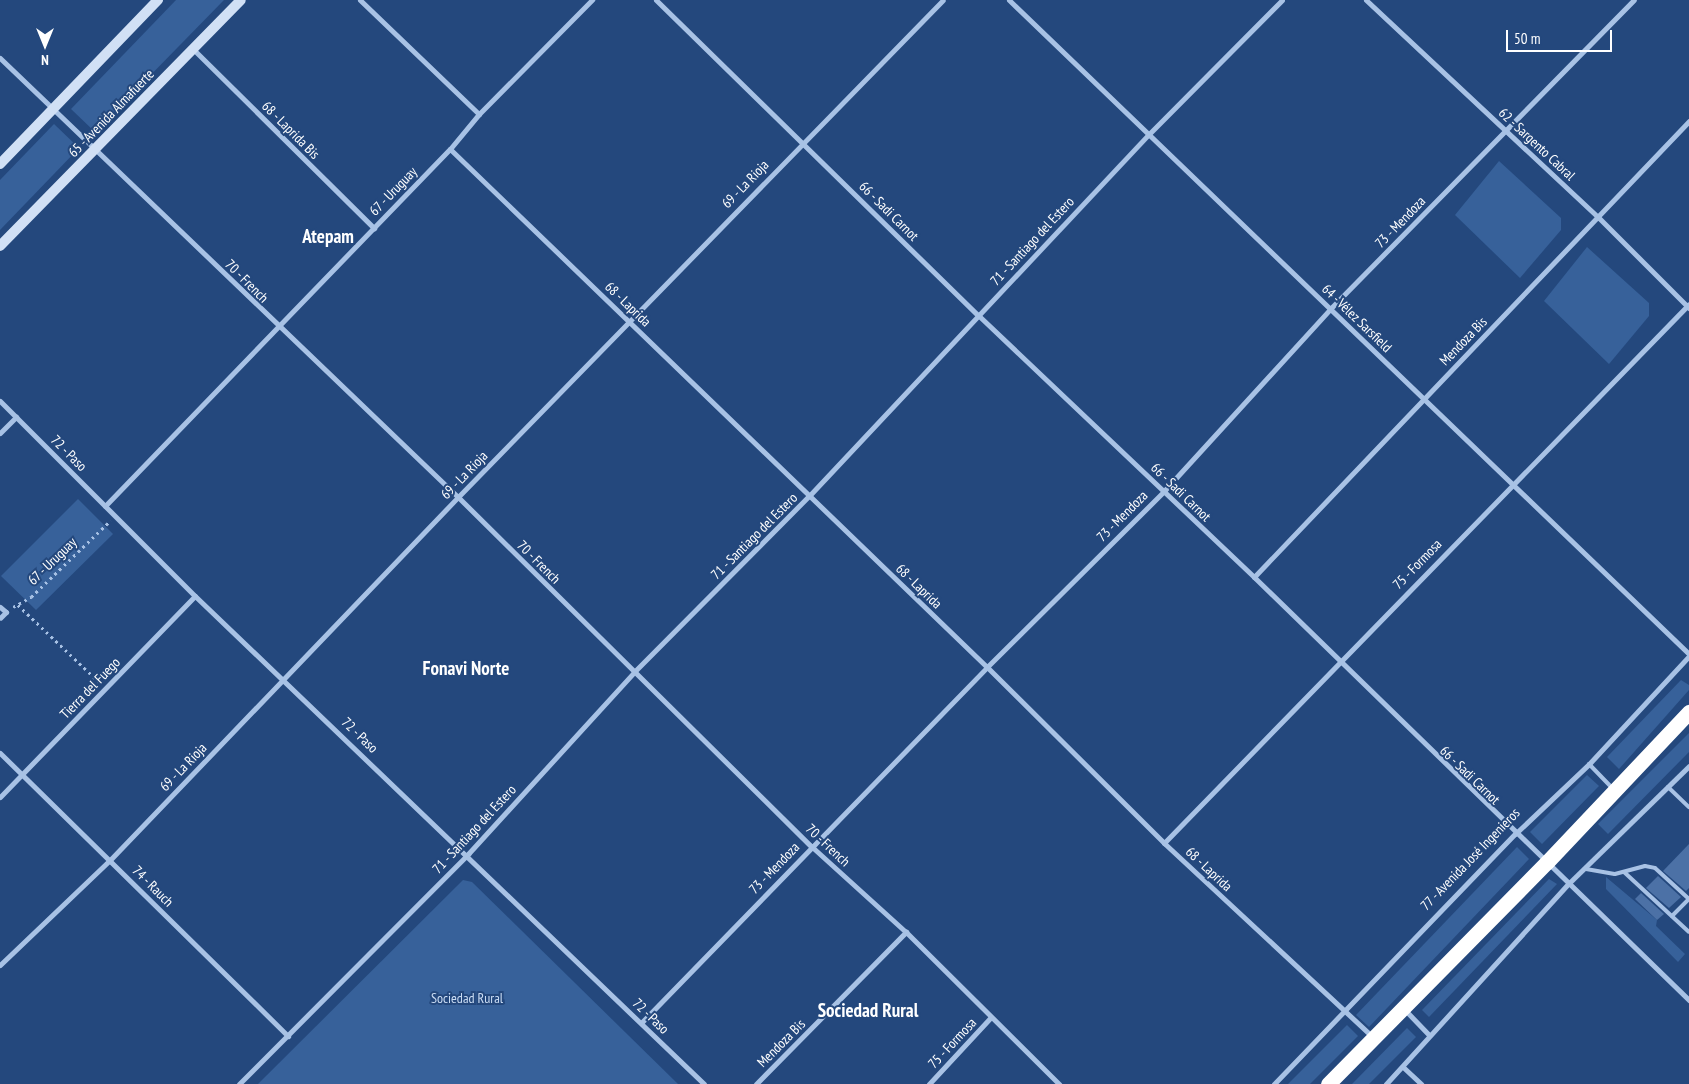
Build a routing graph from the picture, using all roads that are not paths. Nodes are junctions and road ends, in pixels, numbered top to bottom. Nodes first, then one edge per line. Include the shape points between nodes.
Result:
1 (158, 0) edge
2 (241, 0) edge
3 (360, 0) edge
4 (592, 0) edge
5 (656, 0) edge
6 (943, 0) edge
7 (1008, 0) edge
8 (1282, 0) edge
9 (1366, 0) edge
10 (1634, 0) edge
11 (193, 49) junction
12 (0, 58) edge
13 (53, 109) junction
14 (479, 114) junction
15 (1689, 121) edge
16 (1505, 130) junction
17 (1148, 135) junction
18 (802, 141) junction
19 (96, 148) junction
20 (450, 149) junction
21 (0, 164) edge
22 (1598, 217) junction
23 (374, 228) junction
24 (0, 246) edge
25 (1688, 306) edge
26 (1331, 308) junction
27 (978, 315) junction
28 (629, 321) junction
29 (277, 327) junction
30 (1423, 399) junction
31 (0, 401) edge
32 (16, 416) junction
33 (0, 433) edge
34 (1512, 483) junction
35 (1164, 491) junction
36 (809, 496) junction
37 (458, 497) junction
38 (105, 506) junction
39 (1254, 577) junction
40 (195, 596) junction
41 (0, 607) edge
42 (0, 618) edge
43 (1689, 655) edge
44 (1338, 662) junction
45 (987, 667) junction
46 (634, 672) junction
47 (284, 678) junction
48 (1689, 712) edge
49 (0, 753) edge
50 (1589, 764) junction
51 (1689, 766) edge
52 (22, 774) junction
53 (1668, 787) junction
54 (1615, 792) junction
55 (0, 796) edge
56 (1689, 807) edge
57 (1515, 834) junction
58 (1164, 843) junction
59 (811, 846) junction
60 (468, 854) junction
61 (110, 860) junction
62 (1547, 862) junction
63 (1586, 869) junction
64 (1624, 872) junction
65 (1568, 884) junction
66 (1689, 899) edge
67 (1672, 916) junction
68 (906, 932) junction
69 (1689, 932) edge
70 (0, 965) edge
71 (1689, 1000) edge
72 (1404, 1008) junction
73 (1345, 1012) junction
74 (992, 1017) junction
75 (642, 1022) junction
76 (1429, 1035) junction
77 (288, 1036) junction
78 (1375, 1038) junction
79 (1403, 1066) junction
80 (239, 1084) edge
81 (704, 1084) edge
82 (756, 1084) edge
83 (929, 1084) edge
84 (1059, 1084) edge
85 (1274, 1084) edge
86 (1328, 1084) edge
87 (1386, 1084) edge
88 (1421, 1084) edge

1 - 13 main road
2 - 11 main road, 65 - Avenida Almafuerte
3 - 14 street
4 - 14 street, 67 - Uruguay
5 - 18 street, 66 - Sadi Carnot
6 - 18 street, 69 - La Rioja
7 - 17 street, 64 - Vélez Sarsfield
8 - 17 street, 71 - Santiago del Estero
9 - 16 street, 62 - Sargento Cabral
10 - 16 street, 73 - Mendoza
11 - 19 main road, 65 - Avenida Almafuerte
11 - 23 street, 68 - Laprida Bis
12 - 13 street, 70 - French
13 - 19 street, 70 - French
13 - 21 main road
14 - 20 street, 67 - Uruguay
15 - 22 street, Mendoza Bis
16 - 22 street, 62 - Sargento Cabral
16 - 26 street, 73 - Mendoza
17 - 26 street, 64 - Vélez Sarsfield
17 - 27 street, 71 - Santiago del Estero
18 - 27 street, 66 - Sadi Carnot
18 - 28 street, 69 - La Rioja
19 - 24 main road, 65 - Avenida Almafuerte
19 - 29 street, 70 - French
20 - 23 street, 67 - Uruguay
20 - 28 street, 68 - Laprida
22 - 25 street, 62 - Sargento Cabral
22 - 30 street, Mendoza Bis
23 - 29 street, 67 - Uruguay
25 - 34 street, 75 - Formosa
26 - 30 street, 64 - Vélez Sarsfield
26 - 35 street, 73 - Mendoza
27 - 35 street, 66 - Sadi Carnot
27 - 36 street, 71 - Santiago del Estero
28 - 36 street, 68 - Laprida
28 - 37 street, 69 - La Rioja
29 - 37 street, 70 - French
29 - 38 street, 67 - Uruguay
30 - 34 street, 64 - Vélez Sarsfield
30 - 39 street, Mendoza Bis
31 - 32 street, 72 - Paso
32 - 33 street
32 - 38 street, 72 - Paso
34 - 43 street, 64 - Vélez Sarsfield
34 - 44 street, 75 - Formosa
35 - 39 street, 66 - Sadi Carnot
35 - 45 street, 73 - Mendoza
36 - 45 street, 68 - Laprida
36 - 46 street, 71 - Santiago del Estero
37 - 46 street, 70 - French
37 - 47 street, 69 - La Rioja
38 - 40 street, 72 - Paso
39 - 44 street, 66 - Sadi Carnot
40 - 47 street, 72 - Paso
40 - 52 street, Tierra del Fuego
41 - 42 street via 6,612
43 - 50 street, 77 - Avenida José Ingenieros
44 - 57 street, 66 - Sadi Carnot
44 - 58 street, 75 - Formosa
45 - 58 street, 68 - Laprida
45 - 59 street, 73 - Mendoza
46 - 59 street, 70 - French
46 - 60 street, 71 - Santiago del Estero
47 - 60 street, 72 - Paso
47 - 61 street, 69 - La Rioja
48 - 54 highway
49 - 52 street, 74 - Rauch
50 - 54 lane
50 - 57 street, 77 - Avenida José Ingenieros
51 - 53 street
52 - 55 street, Tierra del Fuego
52 - 61 street, 74 - Rauch
53 - 56 lane
53 - 63 street
54 - 62 highway
57 - 62 street, 66 - Sadi Carnot
57 - 73 street, 77 - Avenida José Ingenieros
58 - 73 street, 68 - Laprida
59 - 68 street, 70 - French
59 - 75 street, 73 - Mendoza
60 - 75 street, 72 - Paso
60 - 77 street, 71 - Santiago del Estero
61 - 70 street, 69 - La Rioja
61 - 77 street, 74 - Rauch
62 - 65 street, 66 - Sadi Carnot
62 - 72 highway
63 - 64 lane
63 - 65 street
64 - 66 lane via 1645,866 1655,868
64 - 67 lane
65 - 71 street, 66 - Sadi Carnot
65 - 76 street
66 - 67 lane
67 - 69 lane
68 - 74 street, 70 - French
68 - 82 street, Mendoza Bis
72 - 76 street
72 - 78 highway
73 - 78 street, 68 - Laprida
73 - 85 street, 77 - Avenida José Ingenieros
74 - 83 street, 75 - Formosa
74 - 84 street, 70 - French
75 - 81 street, 72 - Paso
76 - 79 street
77 - 80 street, 71 - Santiago del Estero
78 - 86 highway
79 - 87 street
79 - 88 street

